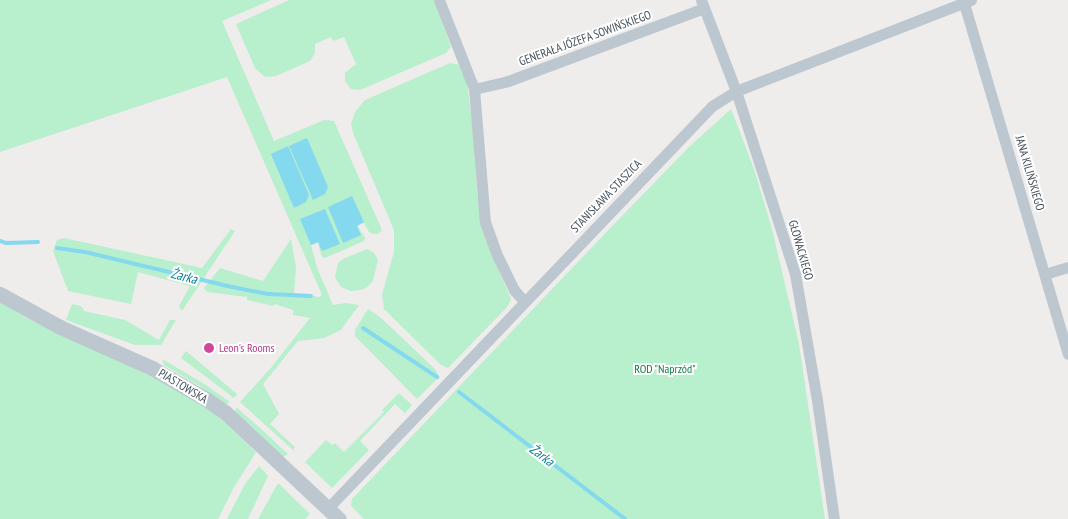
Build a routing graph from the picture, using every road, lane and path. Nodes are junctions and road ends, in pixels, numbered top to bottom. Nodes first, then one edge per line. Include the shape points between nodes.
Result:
1 (439, 0) edge
2 (966, 1) edge
3 (702, 4) edge
4 (474, 89) junction
5 (736, 91) junction
6 (1068, 267) edge
7 (1045, 274) junction
8 (0, 294) edge
9 (524, 301) junction
10 (1068, 354) edge
11 (327, 508) junction
12 (339, 519) edge
13 (834, 519) edge

1 - 4 street
2 - 5 street, STANISŁAWA STASZICA
2 - 7 street, JANA KILIŃSKIEGO
3 - 4 street, GENERAŁA JÓZEFA SOWIŃSKIEGO via 508,81
3 - 5 street, GŁOWACKIEGO
4 - 9 street via 485,222 514,290
5 - 9 street, STANISŁAWA STASZICA via 712,106
5 - 13 street, GŁOWACKIEGO via 795,274
6 - 7 street
7 - 10 street, JANA KILIŃSKIEGO
8 - 11 street, PIASTOWSKA via 60,327 152,368 199,394 226,413
9 - 11 street, STANISŁAWA STASZICA
11 - 12 street, PIASTOWSKA

